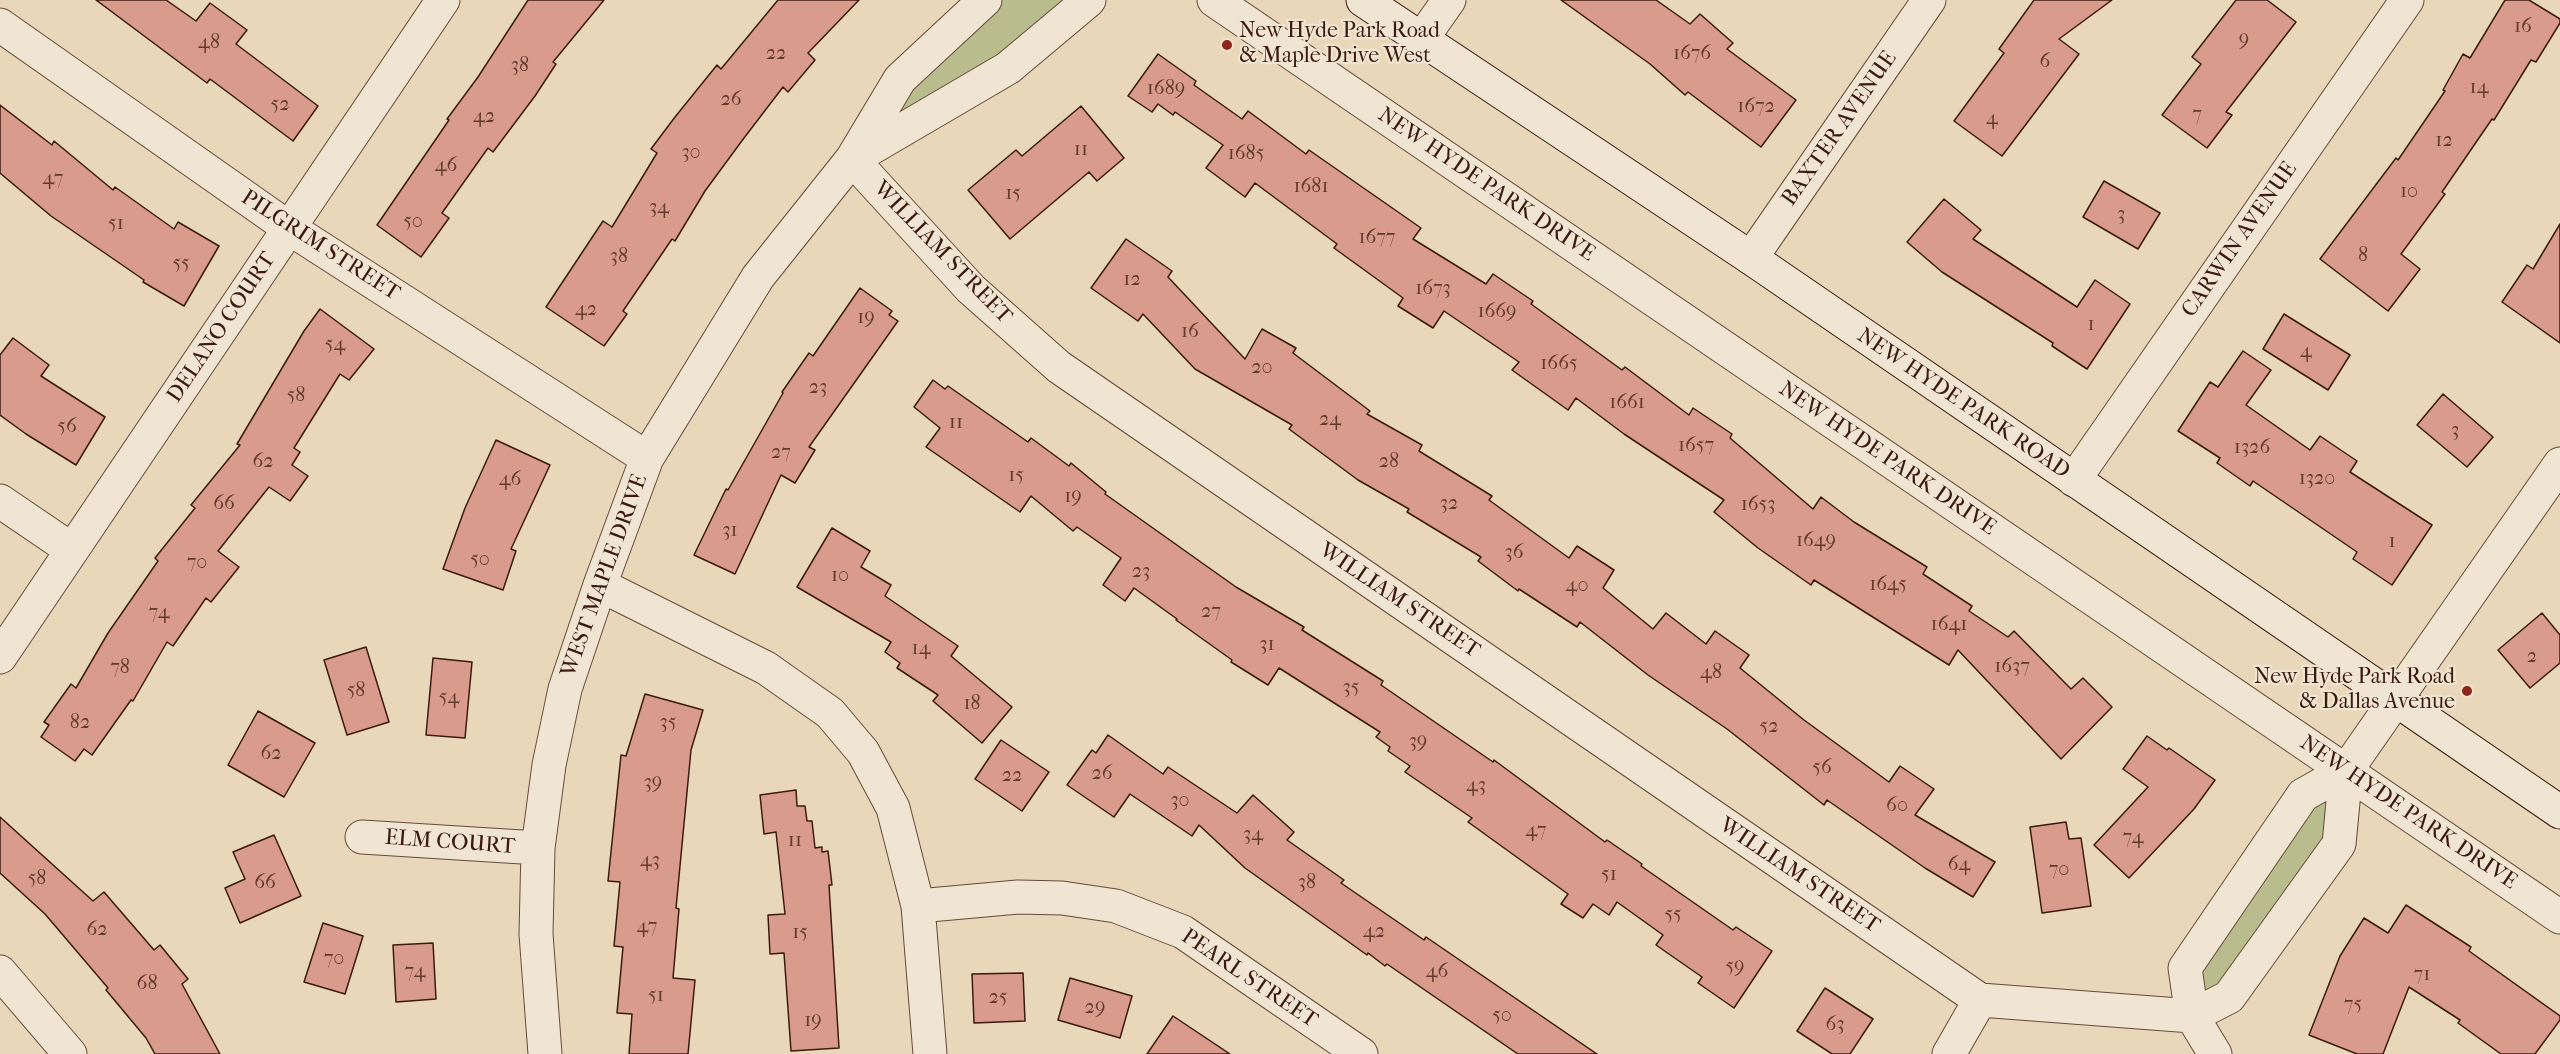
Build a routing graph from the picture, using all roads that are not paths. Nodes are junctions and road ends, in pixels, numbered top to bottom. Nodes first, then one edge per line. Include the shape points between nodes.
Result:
1 (444, 0) edge
2 (985, 0) edge
3 (1089, 0) edge
4 (1214, 0) edge
5 (1363, 0) edge
6 (1449, 0) edge
7 (1929, 0) edge
8 (2407, 0) edge
9 (0, 25) edge
10 (1421, 40) junction
11 (852, 159) junction
12 (290, 228) junction
13 (1750, 258) junction
14 (647, 458) junction
15 (2560, 464) edge
16 (2074, 480) junction
17 (0, 501) edge
18 (72, 550) junction
19 (600, 585) junction
20 (0, 657) edge
21 (2396, 701) junction
22 (2346, 771) junction
23 (2560, 812) edge
24 (362, 837) dead end
25 (538, 849) junction
26 (918, 906) junction
27 (2560, 917) edge
28 (0, 972) edge
29 (1980, 1000) junction
30 (2192, 1016) junction
31 (70, 1054) edge
32 (544, 1054) edge
33 (930, 1054) edge
34 (1361, 1054) edge
35 (1948, 1054) edge
36 (2215, 1054) edge

1 - 12 street, DELANO COURT
2 - 11 street, WEST MAPLE DRIVE via 900,79
3 - 11 street, WEST MAPLE DRIVE via 1008,68
4 - 22 street, NEW HYDE PARK DRIVE
5 - 10 street, NEW HYDE PARK ROAD
6 - 10 street
7 - 13 street, BAXTER AVENUE
8 - 16 street, CARWIN AVENUE
9 - 12 street, PILGRIM STREET
10 - 13 street, NEW HYDE PARK ROAD
11 - 14 street, WEST MAPLE DRIVE via 758,277
11 - 29 street, WILLIAM STREET via 971,289 1059,367
12 - 14 street, PILGRIM STREET
12 - 18 street, DELANO COURT
13 - 16 street, NEW HYDE PARK ROAD
14 - 19 street, WEST MAPLE DRIVE
15 - 21 street
16 - 21 street, NEW HYDE PARK ROAD
17 - 18 street
18 - 20 street, DELANO COURT
19 - 25 street, WEST MAPLE DRIVE via 565,689 549,765
19 - 26 street via 766,668 830,713 863,752 893,808
21 - 22 street
21 - 23 street, NEW HYDE PARK ROAD
22 - 27 street, NEW HYDE PARK DRIVE
22 - 30 street via 2339,844 2229,996
22 - 30 street via 2303,795 2185,968
24 - 25 street, ELM COURT
25 - 32 street, WEST MAPLE DRIVE via 536,934
26 - 33 street
26 - 34 street, PEARL STREET via 1018,897 1062,898 1116,906 1183,932
28 - 31 street
29 - 30 street
29 - 35 street
30 - 36 street

